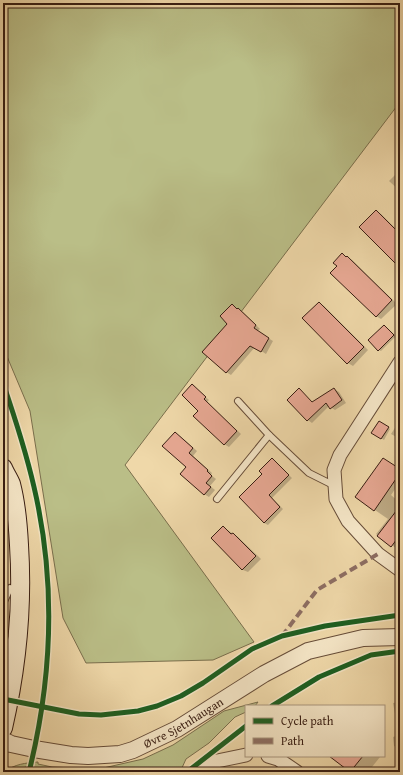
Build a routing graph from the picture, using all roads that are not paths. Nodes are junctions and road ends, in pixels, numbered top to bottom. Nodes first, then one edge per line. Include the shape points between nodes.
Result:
1 (400, 362) edge
2 (238, 401) dead end
3 (269, 435) junction
4 (3, 468) edge
5 (335, 486) junction
6 (217, 499) dead end
7 (3, 503) edge
8 (400, 570) edge
9 (7, 596) edge
10 (400, 637) edge
11 (8, 641) edge
12 (3, 677) edge
13 (3, 728) edge
14 (3, 740) edge
15 (245, 755) edge
16 (271, 757) edge
17 (198, 772) edge
18 (297, 772) edge

1 - 5 street via 340,455 334,470
2 - 3 lane
3 - 5 lane via 309,473
3 - 6 lane
4 - 11 main road via 11,484 18,533 21,588
5 - 8 street via 336,500 348,521 378,554
7 - 9 main road via 8,533
9 - 11 main road
10 - 14 street, Øvre Sjetnhaugan via 363,638 308,651 264,674 177,728 120,754 71,755 11,744
11 - 12 main road
11 - 13 main road via 13,681
15 - 17 street via 217,761
16 - 18 street

